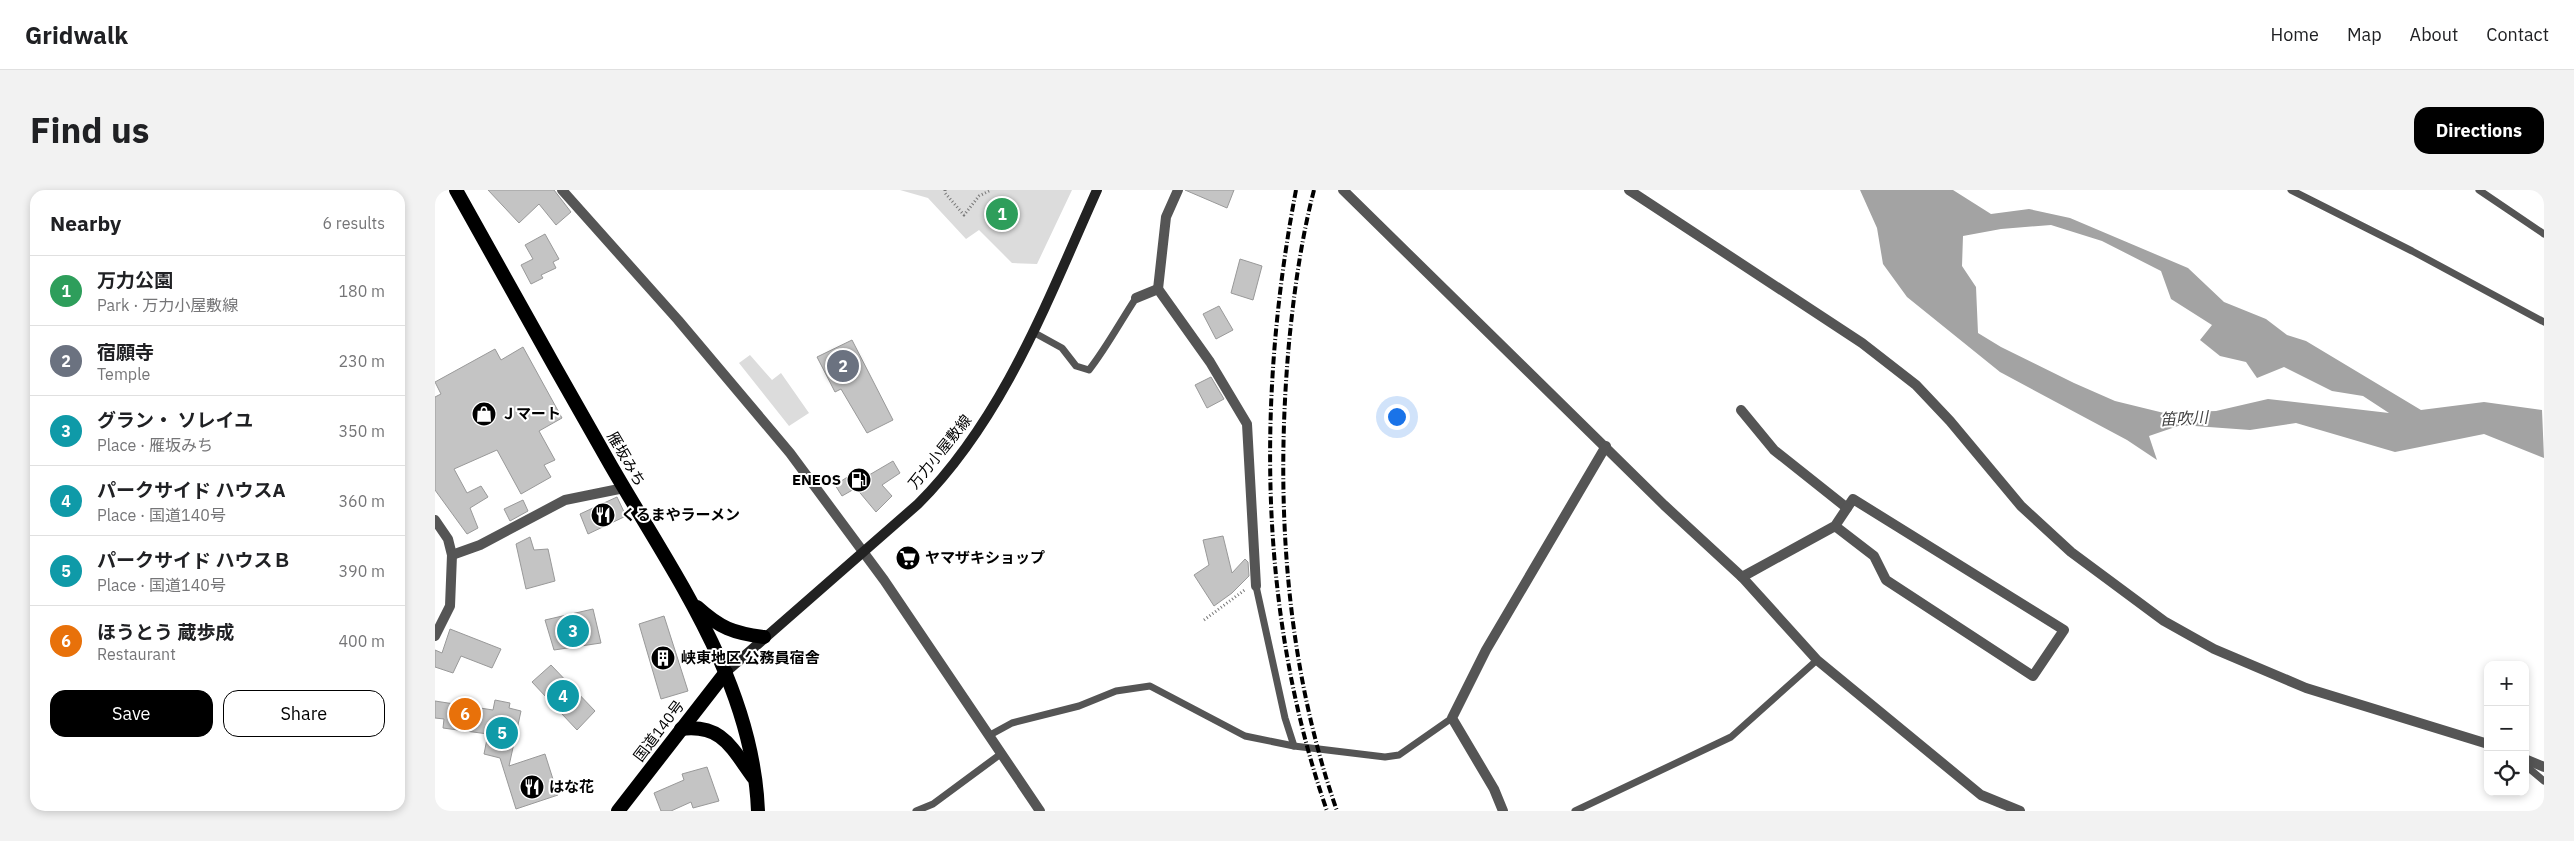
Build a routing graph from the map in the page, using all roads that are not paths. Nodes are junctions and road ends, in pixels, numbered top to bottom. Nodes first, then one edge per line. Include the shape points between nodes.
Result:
1 (456, 190) edge
2 (561, 190) edge
3 (1097, 190) edge
4 (1178, 190) edge
5 (1343, 190) edge
6 (1629, 190) edge
7 (2291, 190) edge
8 (2479, 190) edge
9 (2544, 234) edge
10 (1158, 289) junction
11 (1136, 298) joint
12 (2544, 322) edge
13 (1033, 332) junction
14 (1741, 410) dead end
15 (1606, 446) junction
16 (624, 488) junction
17 (1847, 508) junction
18 (435, 520) edge
19 (1835, 526) junction
20 (864, 553) junction
21 (452, 555) junction
22 (1742, 577) junction
23 (1256, 586) joint
24 (692, 604) junction
25 (435, 636) edge
26 (764, 637) junction
27 (1817, 660) junction
28 (726, 672) junction
29 (1453, 718) junction
30 (681, 729) junction
31 (990, 735) junction
32 (2484, 743) edge
33 (1294, 746) junction
34 (1003, 753) junction
35 (2529, 761) edge
36 (2544, 767) edge
37 (2529, 768) edge
38 (2544, 781) edge
39 (757, 782) junction
40 (618, 811) edge
41 (758, 811) edge
42 (916, 811) edge
43 (1040, 811) edge
44 (1503, 811) edge
45 (1575, 811) edge
46 (2020, 811) edge

1 - 16 highway, 雁坂みち
2 - 20 street via 678,320 789,453
3 - 13 main road, 万力小屋敷線
4 - 10 street via 1166,217
5 - 15 street
6 - 32 street via 1862,344 1916,385 1950,420 2021,506 2071,552 2163,621 2214,649 2306,688
7 - 12 lane
8 - 9 lane
10 - 11 street
10 - 23 street via 1210,362 1247,424
11 - 13 lane via 1109,344 1089,370 1076,366 1062,348
13 - 20 main road, 万力小屋敷線 via 980,430 939,482
14 - 17 street via 1774,450
15 - 22 street
15 - 29 street via 1486,650
16 - 21 street via 565,500 480,545
16 - 24 highway, 雁坂みち
17 - 19 street
17 - 19 street via 1853,499 2064,630 2033,676 1886,580 1874,556
18 - 21 street via 448,539
19 - 22 street
20 - 26 main road, 万力小屋敷線
20 - 31 street
21 - 25 street via 450,606
22 - 27 street
23 - 33 lane
24 - 26 highway via 727,630
24 - 28 highway, 雁坂みち
26 - 28 main road, 万力小屋敷線
27 - 45 lane via 1731,737
27 - 46 street via 1981,795
28 - 30 highway, 国道140号
28 - 39 highway, 雁坂みち
29 - 33 lane via 1399,755 1385,757
29 - 44 street
30 - 39 highway via 705,728 717,733
30 - 40 highway, 国道140号
31 - 33 lane via 1012,723 1079,706 1116,691 1150,686 1245,736
31 - 34 street
34 - 42 lane via 933,804
34 - 43 street
35 - 36 street
37 - 38 lane
39 - 41 highway, 雁坂みち

